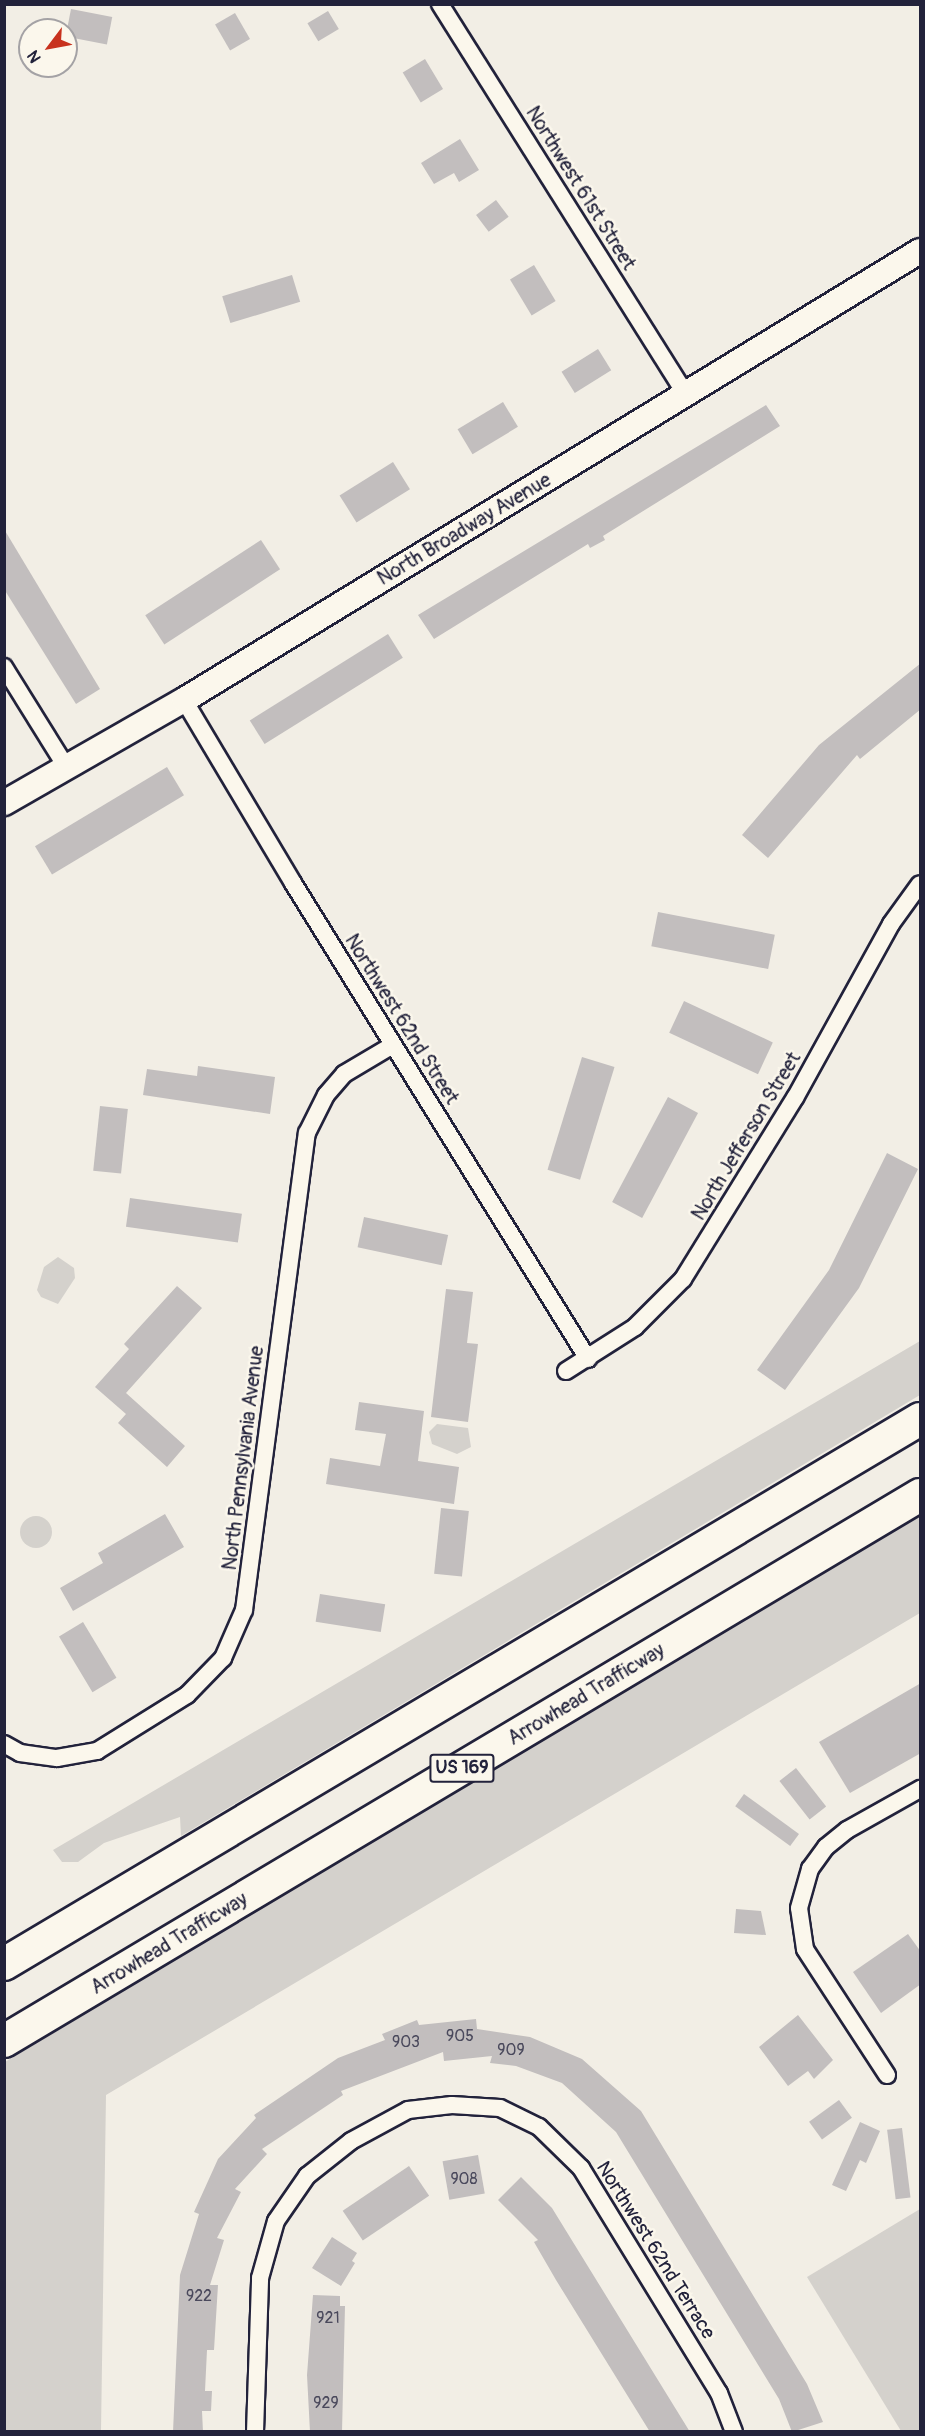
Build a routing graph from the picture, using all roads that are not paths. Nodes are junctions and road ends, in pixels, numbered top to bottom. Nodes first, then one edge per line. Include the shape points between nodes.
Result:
1 (440, 4) edge
2 (921, 251) edge
3 (686, 394) junction
4 (4, 667) edge
5 (184, 700) junction
6 (65, 765) junction
7 (4, 803) edge
8 (921, 884) edge
9 (393, 1045) junction
10 (588, 1359) junction
11 (567, 1371) dead end
12 (921, 1419) edge
13 (921, 1495) edge
14 (4, 1744) edge
15 (921, 1789) edge
16 (4, 1964) edge
17 (4, 2041) edge
18 (887, 2075) dead end
19 (255, 2432) edge
20 (734, 2432) edge

1 - 3 street, Northwest 61st Street
2 - 3 street, North Broadway Avenue
3 - 5 street, North Broadway Avenue
4 - 6 street
5 - 6 street, North Broadway Avenue
5 - 9 street, Northwest 62nd Street
6 - 7 street, North Broadway Avenue
8 - 10 street, North Jefferson Street via 891,924 795,1098 703,1251 660,1304 635,1327
9 - 10 street, Northwest 62nd Street
9 - 14 street, North Pennsylvania Avenue via 344,1074 326,1095 307,1133 244,1610 224,1658 188,1695 97,1751 57,1758 20,1753
10 - 11 street, North Jefferson Street
12 - 16 highway
13 - 17 highway, Arrowhead Trafficway / US 169
15 - 18 street via 847,1830 826,1847 810,1869 799,1908 805,1949
19 - 20 street, Northwest 62nd Terrace via 260,2278 276,2221 307,2176 351,2141 408,2110 452,2105 500,2108 538,2127 581,2168 719,2393

